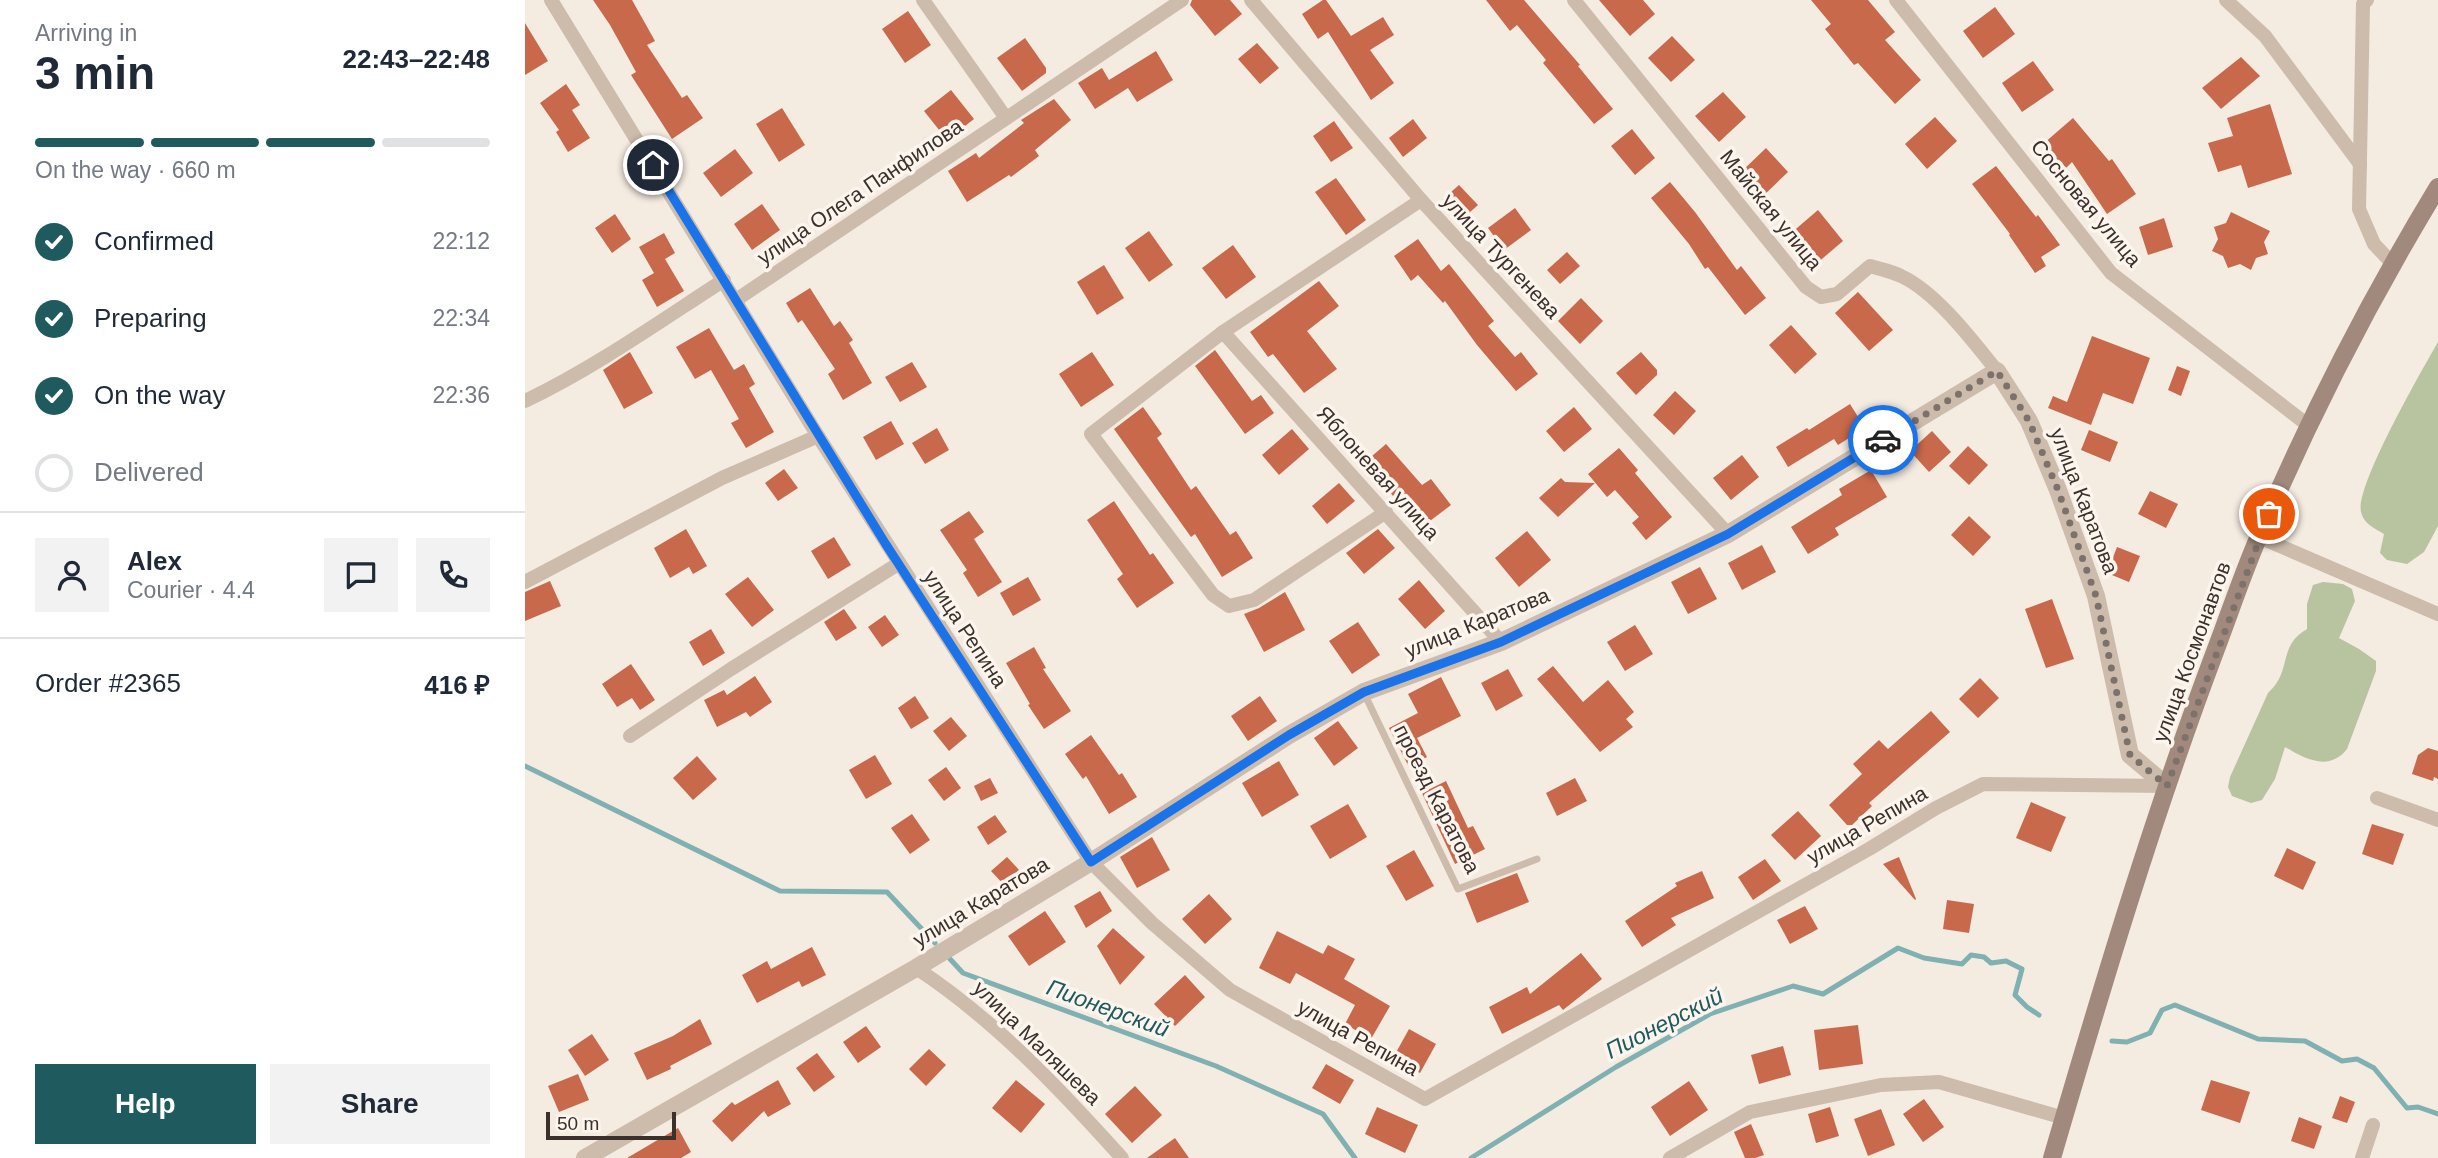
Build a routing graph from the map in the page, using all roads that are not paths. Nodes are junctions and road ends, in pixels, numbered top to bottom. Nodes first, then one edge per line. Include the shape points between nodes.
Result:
1 (551, 0) edge
2 (923, 0) edge
3 (1182, 0) edge
4 (1251, 0) edge
5 (1574, 0) edge
6 (1896, 0) edge
7 (2226, 0) edge
8 (2367, 0) edge
9 (1006, 118) junction
10 (2360, 164) junction
11 (2438, 187) edge
12 (1421, 200) junction
13 (2392, 263) junction
14 (724, 280) junction
15 (736, 300) junction
16 (1223, 332) junction
17 (1997, 371) junction
18 (525, 401) edge
19 (2309, 426) junction
20 (818, 436) junction
21 (1386, 512) junction
22 (1728, 534) junction
23 (2259, 537) junction
24 (898, 564) junction
25 (525, 582) edge
26 (2438, 614) edge
27 (1501, 642) junction
28 (1364, 692) junction
29 (629, 736) dead end
30 (2167, 786) junction
31 (2377, 799) dead end
32 (2438, 820) edge
33 (1537, 859) dead end
34 (1091, 862) junction
35 (916, 968) junction
36 (2064, 1118) junction
37 (2373, 1125) dead end
38 (586, 1158) edge
39 (1122, 1158) edge
40 (1670, 1158) edge
41 (2052, 1158) edge
42 (2362, 1158) edge

1 - 14 street, улица Репина
2 - 9 street
3 - 9 street, улица Олега Панфилова
4 - 12 street, улица Тургенева
5 - 17 street, Майская улица via 1806,287 1821,297 1837,294 1870,266 1902,276 1967,333
6 - 19 street, Сосновая улица via 2111,273
7 - 10 street via 2265,36
8 - 10 street via 2363,4
9 - 15 street, улица Олега Панфилова
10 - 13 street via 2359,209 2374,244
11 - 13 main road, улица Космонавтов
12 - 16 street
12 - 22 street, улица Тургенева
13 - 19 main road, улица Космонавтов
14 - 15 street, улица Репина
14 - 18 street
15 - 20 street, улица Репина
16 - 21 street, Яблоневая улица
16 - 21 street via 1091,434 1213,594 1229,606 1254,600
17 - 22 street, улица Каратова
17 - 30 street, улица Каратова via 2029,421 2096,596 2130,755
19 - 23 main road, улица Космонавтов
20 - 24 street, улица Репина
20 - 25 street via 722,478
21 - 27 street, Яблоневая улица
22 - 27 street, улица Каратова
23 - 26 street
23 - 30 main road, улица Космонавтов
24 - 29 street
24 - 34 street, улица Репина
27 - 28 street, улица Каратова
28 - 33 lane, проезд Каратова via 1458,890
28 - 34 street, улица Каратова
30 - 34 street, улица Репина via 1983,783 1425,1099 1230,990 1152,923
30 - 36 main road, улица Космонавтов
31 - 32 street
34 - 35 street, улица Каратова
35 - 38 street, улица Каратова
35 - 39 street, улица Маляшева via 954,993 1068,1098
36 - 40 street via 1939,1082 1881,1085 1750,1112
36 - 41 main road, улица Космонавтов
37 - 42 street

